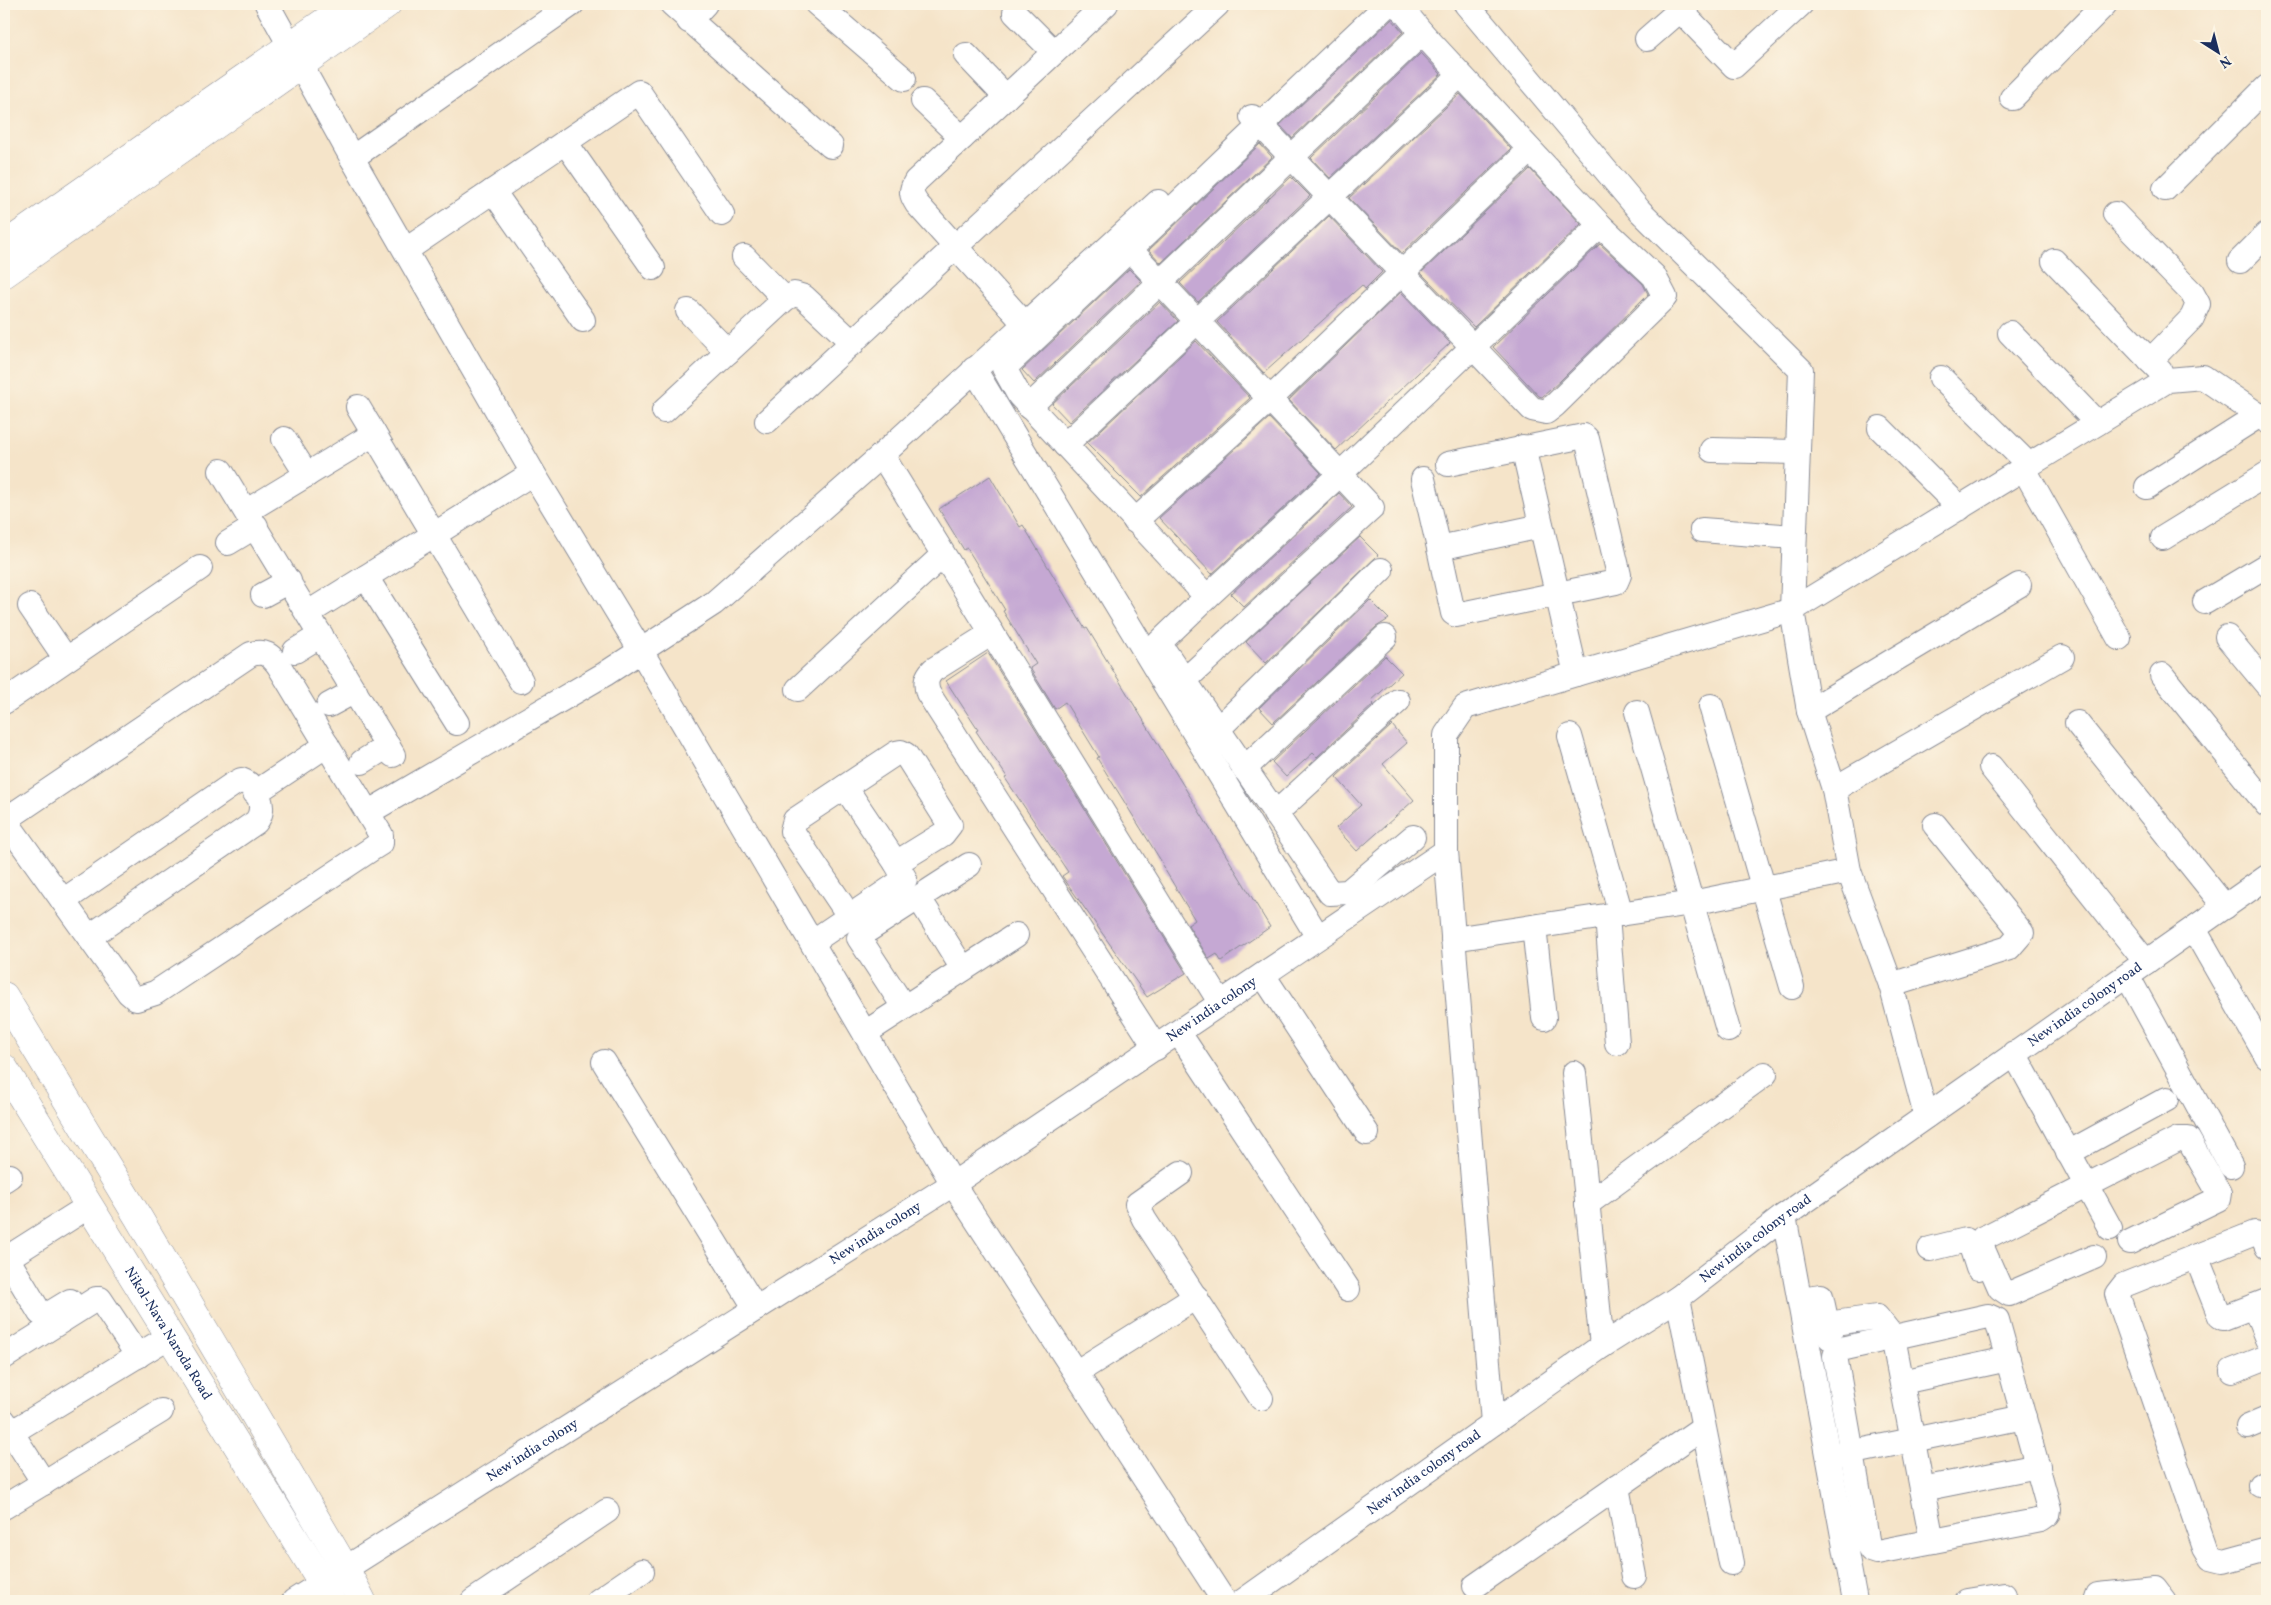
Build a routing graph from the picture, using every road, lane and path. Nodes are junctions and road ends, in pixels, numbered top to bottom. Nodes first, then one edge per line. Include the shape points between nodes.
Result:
1 (267, 4) edge
2 (350, 4) edge
3 (388, 4) edge
4 (572, 4) edge
5 (672, 4) edge
6 (817, 4) edge
7 (1466, 4) edge
8 (1802, 4) edge
9 (2105, 4) edge
10 (1101, 5) edge
11 (1217, 5) dead end
12 (1373, 5) edge
13 (1683, 7) edge
14 (697, 12) edge
15 (1015, 13) dead end
16 (1422, 33) junction
17 (1647, 40) dead end
18 (1054, 52) junction
19 (295, 55) junction
20 (966, 55) dead end
21 (1460, 75) junction
22 (904, 79) dead end
23 (2267, 87) edge
24 (1006, 97) junction
25 (2012, 98) dead end
26 (923, 101) dead end
27 (1256, 120) junction
28 (962, 138) junction
29 (565, 142) junction
30 (831, 146) dead end
31 (1530, 150) junction
32 (352, 158) junction
33 (1292, 159) junction
34 (2165, 189) dead end
35 (493, 191) junction
36 (1330, 198) junction
37 (722, 214) dead end
38 (2115, 214) dead end
39 (1600, 225) junction
40 (2267, 234) edge
41 (1124, 244) junction
42 (4, 246) edge
43 (956, 246) junction
44 (406, 250) junction
45 (744, 257) dead end
46 (2054, 261) dead end
47 (2240, 261) dead end
48 (653, 268) dead end
49 (4, 274) edge
50 (1402, 274) junction
51 (1160, 282) junction
52 (785, 299) junction
53 (688, 311) dead end
54 (583, 320) dead end
55 (1198, 322) junction
56 (1024, 323) junction
57 (2010, 333) dead end
58 (853, 343) junction
59 (1472, 348) junction
60 (728, 352) junction
61 (2150, 361) junction
62 (974, 368) junction
63 (1941, 378) dead end
64 (2168, 380) junction
65 (1270, 399) junction
66 (1029, 406) junction
67 (358, 407) dead end
68 (664, 411) dead end
69 (2264, 418) edge
70 (767, 422) dead end
71 (2097, 423) junction
72 (1880, 428) dead end
73 (374, 434) junction
74 (284, 439) dead end
75 (1065, 445) junction
76 (1522, 447) junction
77 (1712, 450) dead end
78 (1798, 452) junction
79 (882, 455) junction
80 (1448, 464) dead end
81 (2027, 467) junction
82 (221, 471) dead end
83 (533, 473) junction
84 (1340, 474) junction
85 (2267, 474) edge
86 (307, 475) junction
87 (1423, 479) dead end
88 (2147, 487) dead end
89 (1960, 508) junction
90 (252, 519) junction
91 (1136, 520) junction
92 (1541, 526) junction
93 (1702, 530) dead end
94 (435, 534) junction
95 (1794, 537) junction
96 (2163, 538) dead end
97 (228, 542) dead end
98 (1439, 548) junction
99 (943, 555) junction
100 (2267, 565) edge
101 (200, 568) dead end
102 (1382, 570) dead end
103 (366, 576) junction
104 (289, 581) junction
105 (2020, 585) dead end
106 (263, 595) dead end
107 (1558, 596) junction
108 (1207, 597) junction
109 (2206, 602) dead end
110 (30, 606) dead end
111 (1792, 610) junction
112 (308, 613) junction
113 (992, 633) junction
114 (321, 635) junction
115 (1386, 637) dead end
116 (2227, 637) dead end
117 (2119, 638) dead end
118 (641, 650) junction
119 (295, 651) dead end
120 (2062, 657) dead end
121 (66, 659) junction
122 (1576, 674) junction
123 (2162, 674) dead end
124 (1185, 680) junction
125 (521, 681) dead end
126 (2267, 685) edge
127 (798, 690) dead end
128 (355, 691) junction
129 (1398, 701) dead end
130 (4, 702) edge
131 (329, 705) dead end
132 (1711, 706) dead end
133 (1809, 711) junction
134 (1637, 712) dead end
135 (457, 723) dead end
136 (2077, 723) dead end
137 (1217, 730) junction
138 (1570, 736) dead end
139 (327, 746) junction
140 (362, 762) dead end
141 (1991, 767) dead end
142 (1244, 768) junction
143 (845, 787) junction
144 (1834, 789) junction
145 (256, 793) junction
146 (2267, 805) edge
147 (374, 809) dead end
148 (1275, 814) junction
149 (4, 821) edge
150 (1935, 825) dead end
151 (1413, 837) dead end
152 (1446, 851) junction
153 (896, 863) junction
154 (969, 865) dead end
155 (1849, 871) junction
156 (2267, 877) edge
157 (1764, 888) junction
158 (919, 898) junction
159 (63, 901) junction
160 (1692, 903) junction
161 (2225, 907) junction
162 (1614, 915) junction
163 (850, 917) junction
164 (1534, 927) junction
165 (2194, 928) junction
166 (1016, 935) dead end
167 (88, 937) junction
168 (1318, 937) junction
169 (1453, 939) junction
170 (812, 942) junction
171 (963, 969) junction
172 (2137, 969) junction
173 (1263, 975) junction
174 (1891, 985) junction
175 (1792, 987) dead end
176 (4, 996) edge
177 (1220, 1002) junction
178 (904, 1007) junction
179 (1544, 1018) dead end
180 (1728, 1030) dead end
181 (865, 1033) junction
182 (1179, 1033) junction
183 (1617, 1043) dead end
184 (1156, 1048) junction
185 (2014, 1053) junction
186 (2267, 1057) edge
187 (604, 1062) dead end
188 (4, 1068) edge
189 (1574, 1073) dead end
190 (1764, 1074) dead end
191 (2167, 1099) dead end
192 (1926, 1116) junction
193 (1367, 1133) dead end
194 (2068, 1153) junction
195 (2230, 1166) dead end
196 (1181, 1173) dead end
197 (953, 1184) junction
198 (2085, 1184) junction
199 (1587, 1204) junction
200 (89, 1206) junction
201 (1784, 1216) junction
202 (2110, 1228) dead end
203 (2130, 1242) dead end
204 (2267, 1247) edge
205 (1930, 1249) dead end
206 (2196, 1256) junction
207 (2094, 1257) dead end
208 (5, 1259) edge
209 (92, 1287) dead end
210 (1348, 1289) dead end
211 (1196, 1297) junction
212 (1678, 1298) junction
213 (1800, 1299) junction
214 (2261, 1303) edge
215 (756, 1309) junction
216 (1995, 1317) junction
217 (170, 1336) junction
218 (1893, 1337) junction
219 (2267, 1339) edge
220 (1602, 1346) junction
221 (138, 1356) junction
222 (4, 1357) edge
223 (2267, 1357) edge
224 (2008, 1359) junction
225 (2232, 1371) dead end
226 (1077, 1372) junction
227 (1902, 1382) junction
228 (1262, 1398) dead end
229 (162, 1411) dead end
230 (2024, 1417) junction
231 (1493, 1423) junction
232 (1702, 1428) junction
233 (6, 1430) edge
234 (1914, 1440) junction
235 (1840, 1455) junction
236 (2038, 1466) junction
237 (44, 1483) junction
238 (1616, 1487) junction
239 (1922, 1489) junction
240 (4, 1507) edge
241 (607, 1511) dead end
242 (1932, 1542) junction
243 (2267, 1549) edge
244 (1730, 1563) dead end
245 (346, 1570) junction
246 (642, 1571) dead end
247 (1634, 1576) dead end
248 (1475, 1586) dead end
249 (327, 1593) edge
250 (2004, 1595) dead end
251 (294, 1601) edge
252 (362, 1601) edge
253 (473, 1601) edge
254 (598, 1601) edge
255 (1224, 1601) edge
256 (1243, 1601) edge
257 (1855, 1601) edge
258 (1967, 1601) edge
259 (2096, 1601) edge
260 (2164, 1601) edge

1 - 19 street
2 - 19 street
3 - 19 street
4 - 32 street
5 - 14 street
6 - 22 street
7 - 78 street via 1640,211 1801,370
8 - 13 street via 1734,66
9 - 25 street
10 - 18 street
11 - 43 street
12 - 27 street
13 - 17 street
14 - 30 street
15 - 18 street
16 - 21 street
16 - 27 street via 1398,4 1386,6
16 - 33 street
18 - 24 street
19 - 32 street
19 - 42 street
19 - 49 street
20 - 24 street
21 - 31 street
21 - 36 street
23 - 34 street
24 - 28 street
26 - 28 street
27 - 33 street
27 - 41 street
28 - 43 street via 916,181 911,196
29 - 35 street
29 - 37 street via 639,92
29 - 48 street
31 - 39 street
31 - 50 street
32 - 44 street
33 - 36 street
33 - 51 street
35 - 44 street
35 - 54 street
36 - 50 street
36 - 55 street
38 - 61 street via 2192,293 2198,304 2192,318
39 - 59 street
39 - 59 street via 1654,276 1665,297 1556,405 1546,412 1532,410
40 - 47 street
41 - 51 street
41 - 56 street
41 - 66 street via 1004,368
43 - 56 street
43 - 58 street
44 - 83 street
45 - 52 street
46 - 61 street
50 - 59 street
50 - 65 street
51 - 55 street
51 - 66 street
52 - 58 street via 794,294 804,297
52 - 60 street
53 - 60 street
55 - 65 street
55 - 75 street
56 - 62 street
57 - 71 street
58 - 70 street
59 - 84 street
60 - 68 street
61 - 64 street
62 - 79 street
62 - 168 street
63 - 81 street
64 - 69 street via 2203,377
64 - 71 street
65 - 84 street
65 - 91 street
66 - 75 street
67 - 73 street
69 - 88 street
71 - 81 street
72 - 89 street
73 - 86 street
73 - 94 street
74 - 86 street
75 - 91 street
76 - 80 street
76 - 92 street
76 - 107 street via 1580,436 1587,439 1618,579
77 - 78 street
78 - 95 street
79 - 99 street
79 - 118 street via 714,603
81 - 89 street
81 - 117 street
82 - 90 street
83 - 94 street
83 - 118 street
84 - 108 street
84 - 124 street via 1372,508
85 - 96 street
86 - 90 street
87 - 98 street
89 - 111 street
90 - 97 street
90 - 104 street
91 - 108 street
92 - 98 street
92 - 107 street
93 - 95 street
94 - 103 street
94 - 125 street
95 - 111 street
98 - 107 street via 1451,609 1456,615
99 - 113 street
99 - 127 street
100 - 109 street
101 - 121 street
102 - 137 street
103 - 112 street
103 - 135 street
104 - 106 street
104 - 112 street
105 - 133 street
107 - 122 street
108 - 124 street via 1159,643
110 - 121 street
111 - 122 street
111 - 133 street
112 - 114 street
113 - 177 street
113 - 184 street via 933,670 926,684 928,693
114 - 119 street
114 - 128 street
115 - 142 street
116 - 126 street
118 - 147 street
118 - 170 street
120 - 144 street
121 - 130 street
122 - 152 street via 1465,707 1446,735
123 - 146 street
124 - 137 street
128 - 131 street
128 - 140 street via 391,751
129 - 148 street
132 - 157 street
133 - 144 street
134 - 160 street
136 - 161 street
137 - 142 street
138 - 162 street
139 - 145 street
139 - 149 street via 271,656 260,652 250,654
139 - 167 street via 381,835 381,843 146,997 136,999 129,993
141 - 172 street
142 - 148 street
143 - 153 street
143 - 153 street via 896,753 906,755 950,826 943,834
143 - 163 street via 795,820 791,826
144 - 155 street
145 - 159 street via 250,783 241,780 232,785
145 - 167 street via 263,806 262,815 256,822
148 - 151 street via 1330,893 1348,892
149 - 159 street
150 - 174 street via 2022,933 2009,948
152 - 168 street, New india colony
152 - 169 street
153 - 163 street via 905,877 903,882
154 - 158 street
155 - 157 street
155 - 174 street
156 - 161 street, New india colony road
157 - 160 street
157 - 175 street
158 - 171 street
158 - 178 street via 859,938
159 - 167 street
160 - 162 street
160 - 180 street
161 - 165 street, New india colony road
162 - 164 street
162 - 183 street
163 - 170 street
164 - 169 street
164 - 179 street
165 - 172 street, New india colony road
165 - 186 street
166 - 171 street
168 - 173 street, New india colony
169 - 231 street
170 - 181 street
171 - 178 street
172 - 185 street, New india colony road
172 - 195 street
173 - 177 street, New india colony
173 - 193 street
174 - 192 street
176 - 245 street
177 - 182 street, New india colony
178 - 181 street
181 - 197 street
182 - 184 street, New india colony
182 - 210 street
184 - 197 street, New india colony
185 - 192 street, New india colony road
185 - 194 street
187 - 215 street
188 - 200 street, Nikol-Nava Naroda Road
189 - 199 street
190 - 199 street
191 - 194 street
192 - 201 street, New india colony road
194 - 198 street
196 - 211 street via 1137,1204
197 - 215 street, New india colony
197 - 226 street
198 - 202 street
198 - 203 street via 2178,1139 2188,1139 2192,1143 2218,1193 2218,1199
198 - 207 street via 1983,1238 1981,1245 2000,1288 2009,1294
199 - 220 street
200 - 208 street
200 - 217 street, Nikol-Nava Naroda Road
201 - 212 street, New india colony road
201 - 213 street
204 - 206 street via 2262,1235 2255,1233
205 - 216 street via 1961,1240 1970,1243
206 - 214 street via 2220,1316 2223,1318
206 - 243 street via 2124,1285 2117,1294 2205,1548 2211,1558 2223,1561
208 - 209 street via 43,1315
211 - 226 street
211 - 228 street
212 - 220 street, New india colony road
212 - 232 street
213 - 218 street via 1822,1296 1829,1332 1878,1317
213 - 235 street
214 - 219 street
215 - 245 street, New india colony
216 - 218 street
216 - 224 street
217 - 221 street
217 - 249 street, Nikol-Nava Naroda Road
218 - 227 street
218 - 235 street via 1841,1348 1835,1356
220 - 231 street, New india colony road
221 - 222 street via 100,1299 96,1299
221 - 233 street
223 - 225 street
224 - 227 street
224 - 230 street
226 - 255 street
227 - 234 street
229 - 237 street
230 - 234 street
230 - 236 street
231 - 256 street, New india colony road
232 - 238 street
232 - 244 street
233 - 237 street
234 - 235 street
234 - 239 street
235 - 242 street via 1871,1550 1877,1552
235 - 257 street
236 - 239 street
236 - 242 street via 2048,1515 2041,1520
237 - 240 street
238 - 247 street
238 - 248 street
239 - 242 street
241 - 253 street
245 - 249 street, New india colony
245 - 252 street
246 - 254 street
249 - 251 street, New india colony
250 - 258 street
259 - 260 street via 2098,1596 2155,1589

